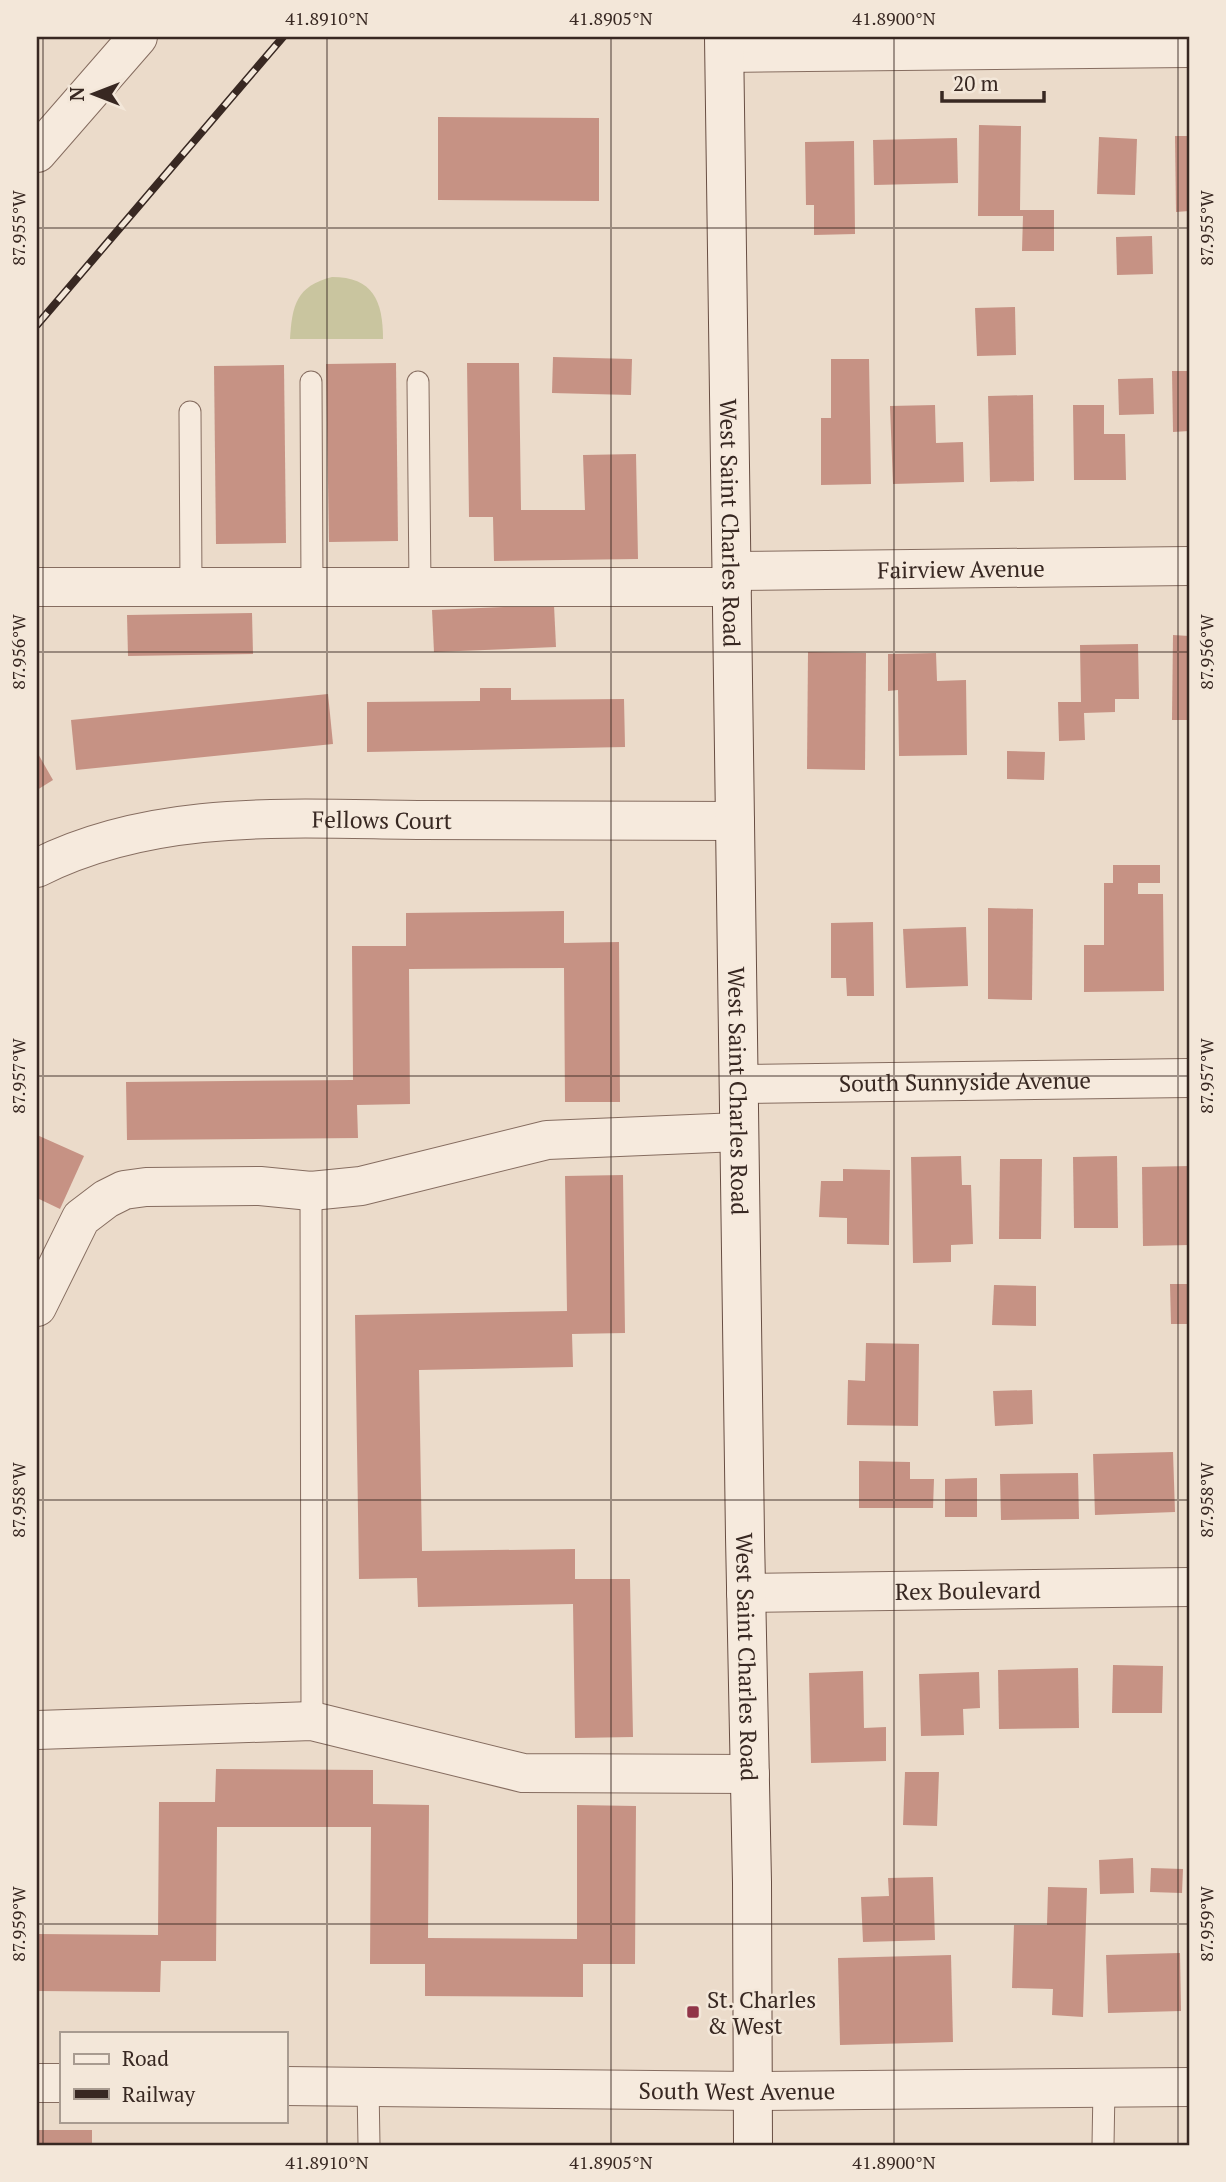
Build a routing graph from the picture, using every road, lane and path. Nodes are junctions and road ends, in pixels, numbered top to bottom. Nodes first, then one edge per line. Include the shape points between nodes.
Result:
1 (138, 37) edge
2 (725, 45) edge
3 (1189, 48) edge
4 (37, 153) edge
5 (311, 382) dead end
6 (418, 382) dead end
7 (190, 412) dead end
8 (1189, 566) edge
9 (732, 579) junction
10 (191, 586) junction
11 (312, 586) junction
12 (420, 586) junction
13 (37, 587) edge
14 (735, 821) junction
15 (37, 868) edge
16 (1189, 1078) edge
17 (739, 1084) junction
18 (739, 1132) junction
19 (311, 1191) junction
20 (37, 1307) edge
21 (1189, 1587) edge
22 (746, 1593) junction
23 (312, 1721) junction
24 (37, 1730) edge
25 (750, 1774) junction
26 (37, 2083) edge
27 (60, 2083) edge
28 (287, 2085) edge
29 (368, 2087) junction
30 (1189, 2087) edge
31 (1104, 2088) junction
32 (752, 2091) junction
33 (369, 2145) edge
34 (753, 2145) edge
35 (1103, 2145) edge

1 - 4 street
2 - 3 street
2 - 9 street, West Saint Charles Road
5 - 11 lane
6 - 12 lane
7 - 10 lane
8 - 9 street, Fairview Avenue
9 - 12 street
9 - 14 street, West Saint Charles Road
10 - 11 street
10 - 13 street
11 - 12 street
14 - 15 street, Fellows Court via 192,822 132,833
14 - 17 street, West Saint Charles Road
16 - 17 street, South Sunnyside Avenue
17 - 18 street, West Saint Charles Road
18 - 19 street via 547,1140 361,1186
18 - 22 street, West Saint Charles Road
19 - 20 street via 260,1186 124,1190 81,1218
19 - 23 lane
21 - 22 street, Rex Boulevard
22 - 25 street, West Saint Charles Road
23 - 24 street
23 - 25 street via 523,1773
25 - 32 street, West Saint Charles Road
26 - 27 street
28 - 29 street, South West Avenue
29 - 32 street, South West Avenue
29 - 33 lane
30 - 31 street, South West Avenue
31 - 32 street, South West Avenue
31 - 35 lane
32 - 34 street, West Saint Charles Road

